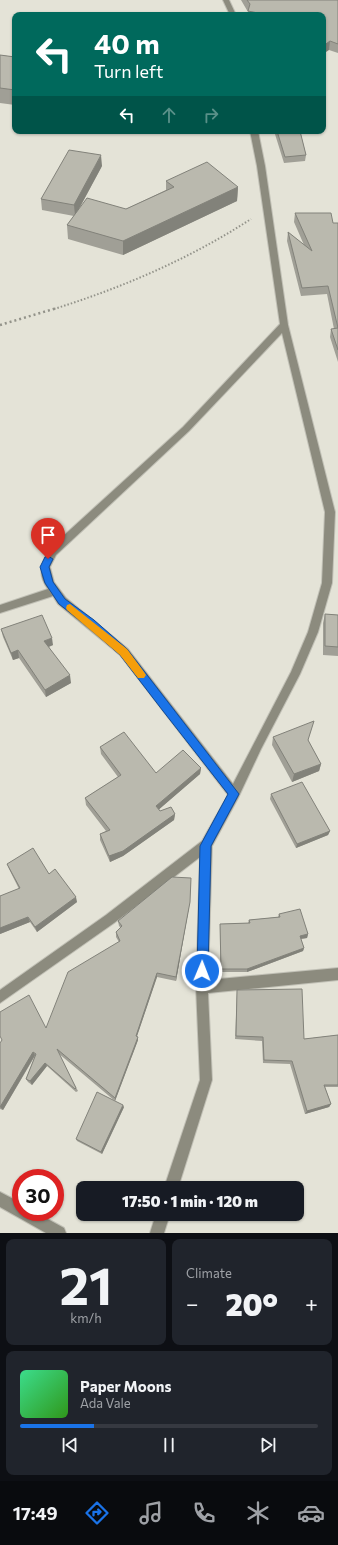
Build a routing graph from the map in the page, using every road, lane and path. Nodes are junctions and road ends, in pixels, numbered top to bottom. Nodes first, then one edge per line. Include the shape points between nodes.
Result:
1 (226, 0) edge
2 (232, 12) edge
3 (255, 134) edge
4 (267, 207) junction
5 (0, 325) edge
6 (284, 325) junction
7 (54, 591) junction
8 (0, 609) edge
9 (234, 794) junction
10 (206, 846) junction
11 (338, 974) edge
12 (202, 987) junction
13 (0, 997) edge
14 (173, 1181) edge
15 (0, 1200) edge
16 (12, 1207) edge
17 (38, 1221) edge
18 (161, 1221) edge
19 (59, 1233) edge
20 (157, 1233) edge

1 - 2 street
3 - 4 street
4 - 5 path via 224,237 160,271 90,297
4 - 6 street
6 - 7 street via 186,428 52,552 45,567
6 - 9 street via 330,512 327,583 313,632 295,674
7 - 8 street
7 - 9 street via 62,601 124,652
9 - 10 street
10 - 12 street
10 - 13 street via 110,919
11 - 12 street
12 - 14 street via 206,1080
15 - 16 street
17 - 19 street
18 - 20 street

